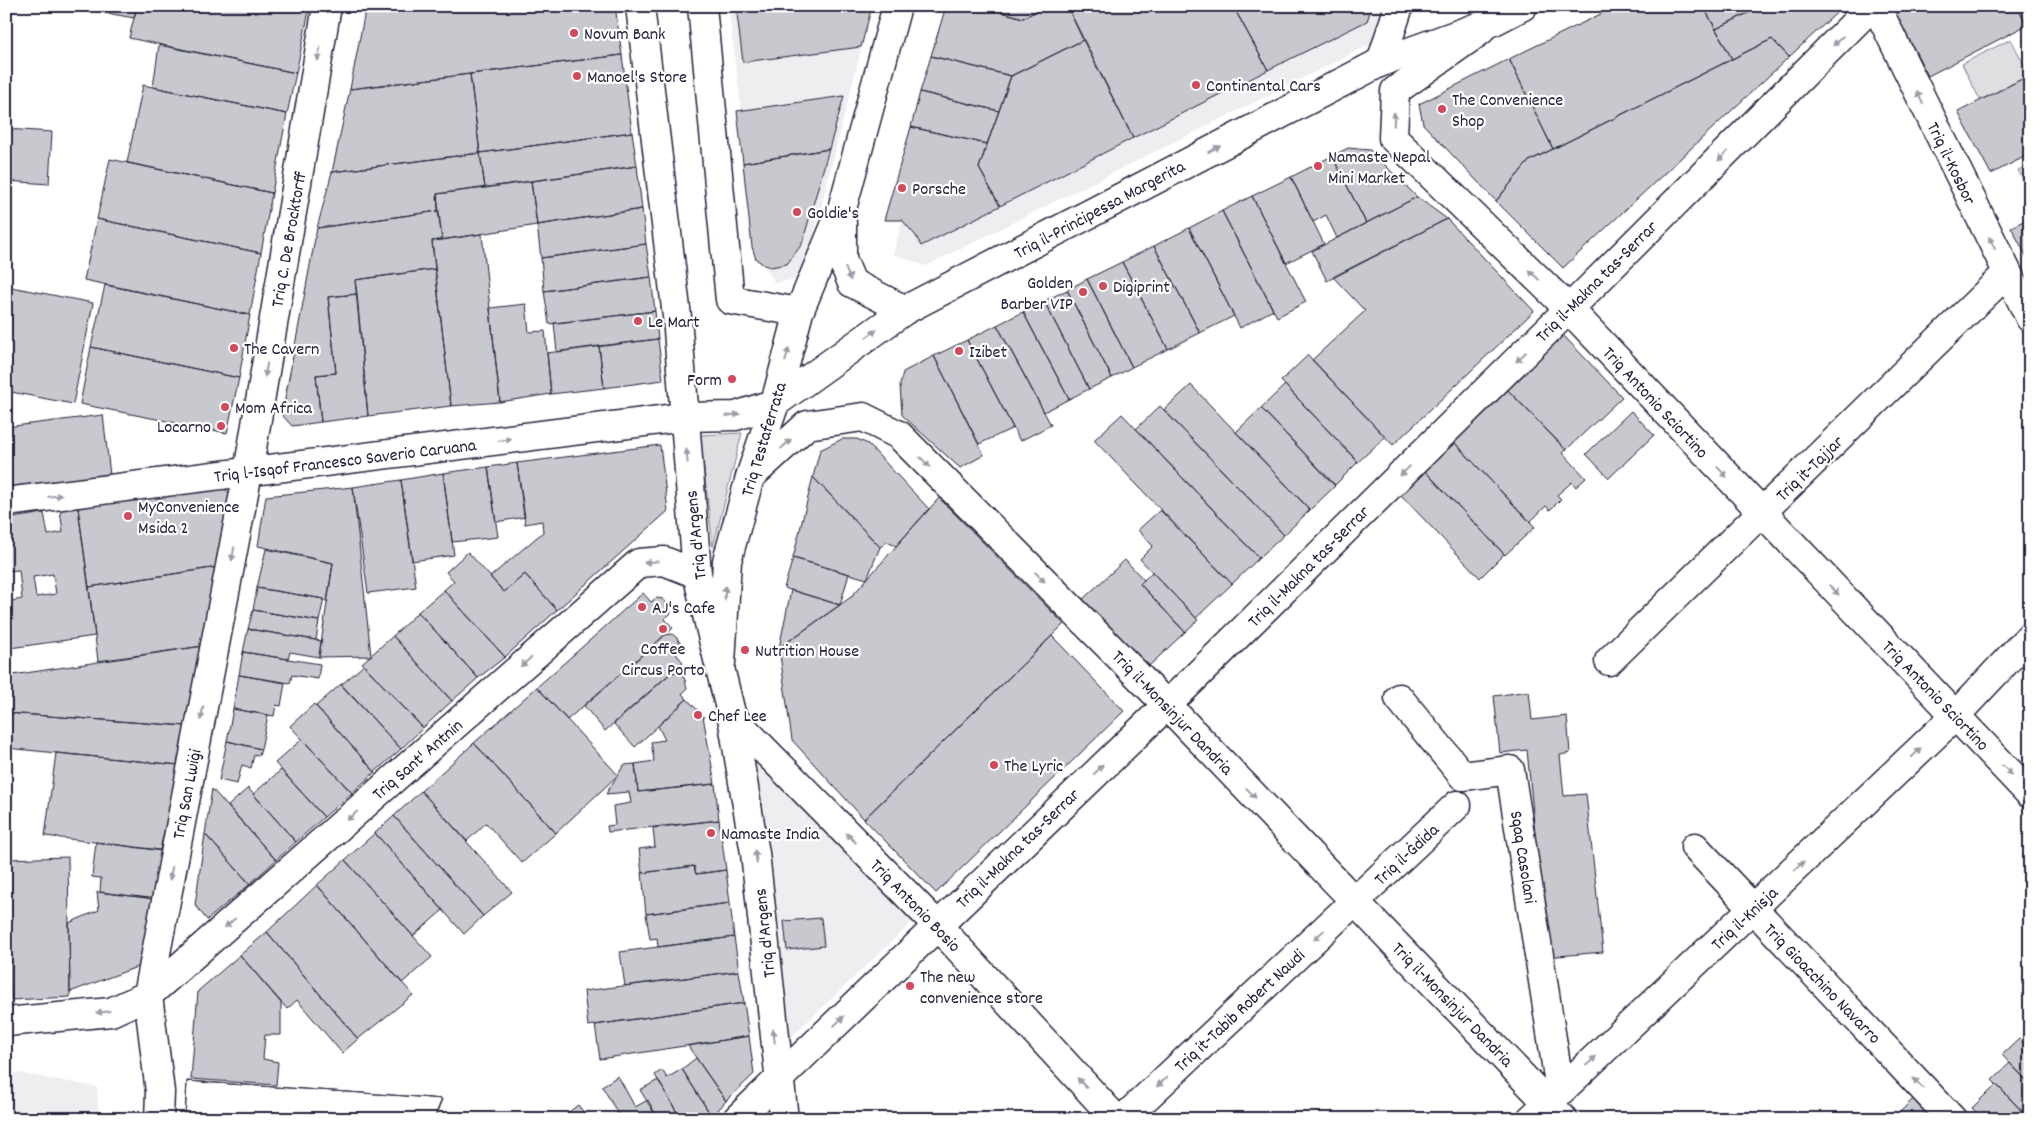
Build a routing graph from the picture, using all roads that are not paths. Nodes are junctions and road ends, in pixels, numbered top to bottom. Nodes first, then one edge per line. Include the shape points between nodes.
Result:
1 (327, 6) edge
2 (640, 6) edge
3 (702, 6) edge
4 (897, 6) edge
5 (1399, 6) edge
6 (1523, 6) edge
7 (1872, 6) edge
8 (1876, 6) edge
9 (1494, 21) junction
10 (1381, 62) junction
11 (842, 209) junction
12 (2007, 273) junction
13 (1569, 309) junction
14 (905, 310) junction
15 (799, 312) junction
16 (2030, 318) edge
17 (775, 403) junction
18 (684, 417) junction
19 (248, 472) junction
20 (750, 478) junction
21 (6, 502) edge
22 (1762, 514) junction
23 (697, 574) junction
24 (2030, 636) edge
25 (1609, 661) dead end
26 (721, 677) junction
27 (1399, 698) dead end
28 (1167, 705) junction
29 (1955, 716) junction
30 (732, 717) junction
31 (2030, 794) edge
32 (1457, 805) dead end
33 (1695, 847) dead end
34 (1355, 902) junction
35 (1753, 910) junction
36 (937, 925) junction
37 (148, 995) junction
38 (6, 1022) edge
39 (778, 1079) junction
40 (1550, 1107) edge
41 (159, 1119) edge
42 (737, 1119) edge
43 (784, 1119) edge
44 (1116, 1119) edge
45 (1123, 1119) edge
46 (1952, 1119) edge

1 -> 19 street, Triq C. De Brocktorff
2 - 18 street, Triq d'Argens via 677,317
3 - 15 street via 730,300
4 - 11 street, Triq Testaferrata
5 - 10 street
6 - 9 street, Triq il-Prinċipessa Margerita
7 -> 13 street, Triq il-Makna tas-Serrar
12 -> 8 street, Triq il-Kosbor
9 - 10 street, Triq il-Prinċipessa Margerita
13 -> 9 street, Triq Antonio Sciortino via 1393,138 1394,90
14 -> 10 street, Triq il-Prinċipessa Margerita
11 -> 14 street, Triq Testaferrata via 842,259 852,283
11 - 15 street, Triq Testaferrata
12 - 16 street, Triq il-Kosbor
12 - 22 street, Triq it-Tajjar
13 -> 22 street, Triq Antonio Sciortino
13 -> 28 street, Triq il-Makna tas-Serrar
17 -> 14 street, Triq il-Prinċipessa Margerita
17 -> 15 street, Triq Testaferrata
18 -> 17 street, Triq il-Prinċipessa Margerita via 736,416
17 - 20 street, Triq Testaferrata
19 -> 18 street, Triq l-Isqof Francesco Saverio Caruana
23 -> 18 street, Triq d'Argens
21 -> 19 street, Triq l-Isqof Francesco Saverio Caruana
19 -> 37 street, Triq San Lwiġi
26 -> 20 street, Triq Testaferrata via 727,560
20 -> 28 street, Triq il-Monsinjur Dandria via 807,425 863,417 899,435
22 - 25 street, Triq it-Tajjar
22 -> 29 street, Triq Antonio Sciortino
23 - 26 street, Triq d'Argens
23 -> 37 street, Triq Sant' Antnin via 664,561 640,563
24 - 29 street, Triq il-Knisja
26 - 30 street, Triq d'Argens
27 - 40 street, Sqaq Casolani via 1463,776 1510,770
28 -> 34 street, Triq il-Monsinjur Dandria
36 -> 28 street, Triq il-Makna tas-Serrar
29 -> 31 street, Triq Antonio Sciortino
35 -> 29 street, Triq il-Knisja
36 -> 30 street, Triq Antonio Bosio
39 -> 30 street, Triq d'Argens via 756,853
32 - 34 street, Triq il-Ġdida
33 - 35 street, Triq Gioacchino Navarro
34 - 40 street, Triq il-Monsinjur Dandria
34 -> 45 street, Triq it-Tabib Robert Naudi
40 -> 35 street, Triq il-Knisja
46 -> 35 street, Triq Gioacchino Navarro
39 -> 36 street, Triq il-Makna tas-Serrar
44 -> 36 street, Triq Antonio Bosio
37 -> 38 street, Triq Sant' Antnin via 110,1012
37 - 41 street, Triq San Lwiġi via 160,1092
39 - 42 street, Triq il-Makna tas-Serrar
39 - 43 street, Triq d'Argens

